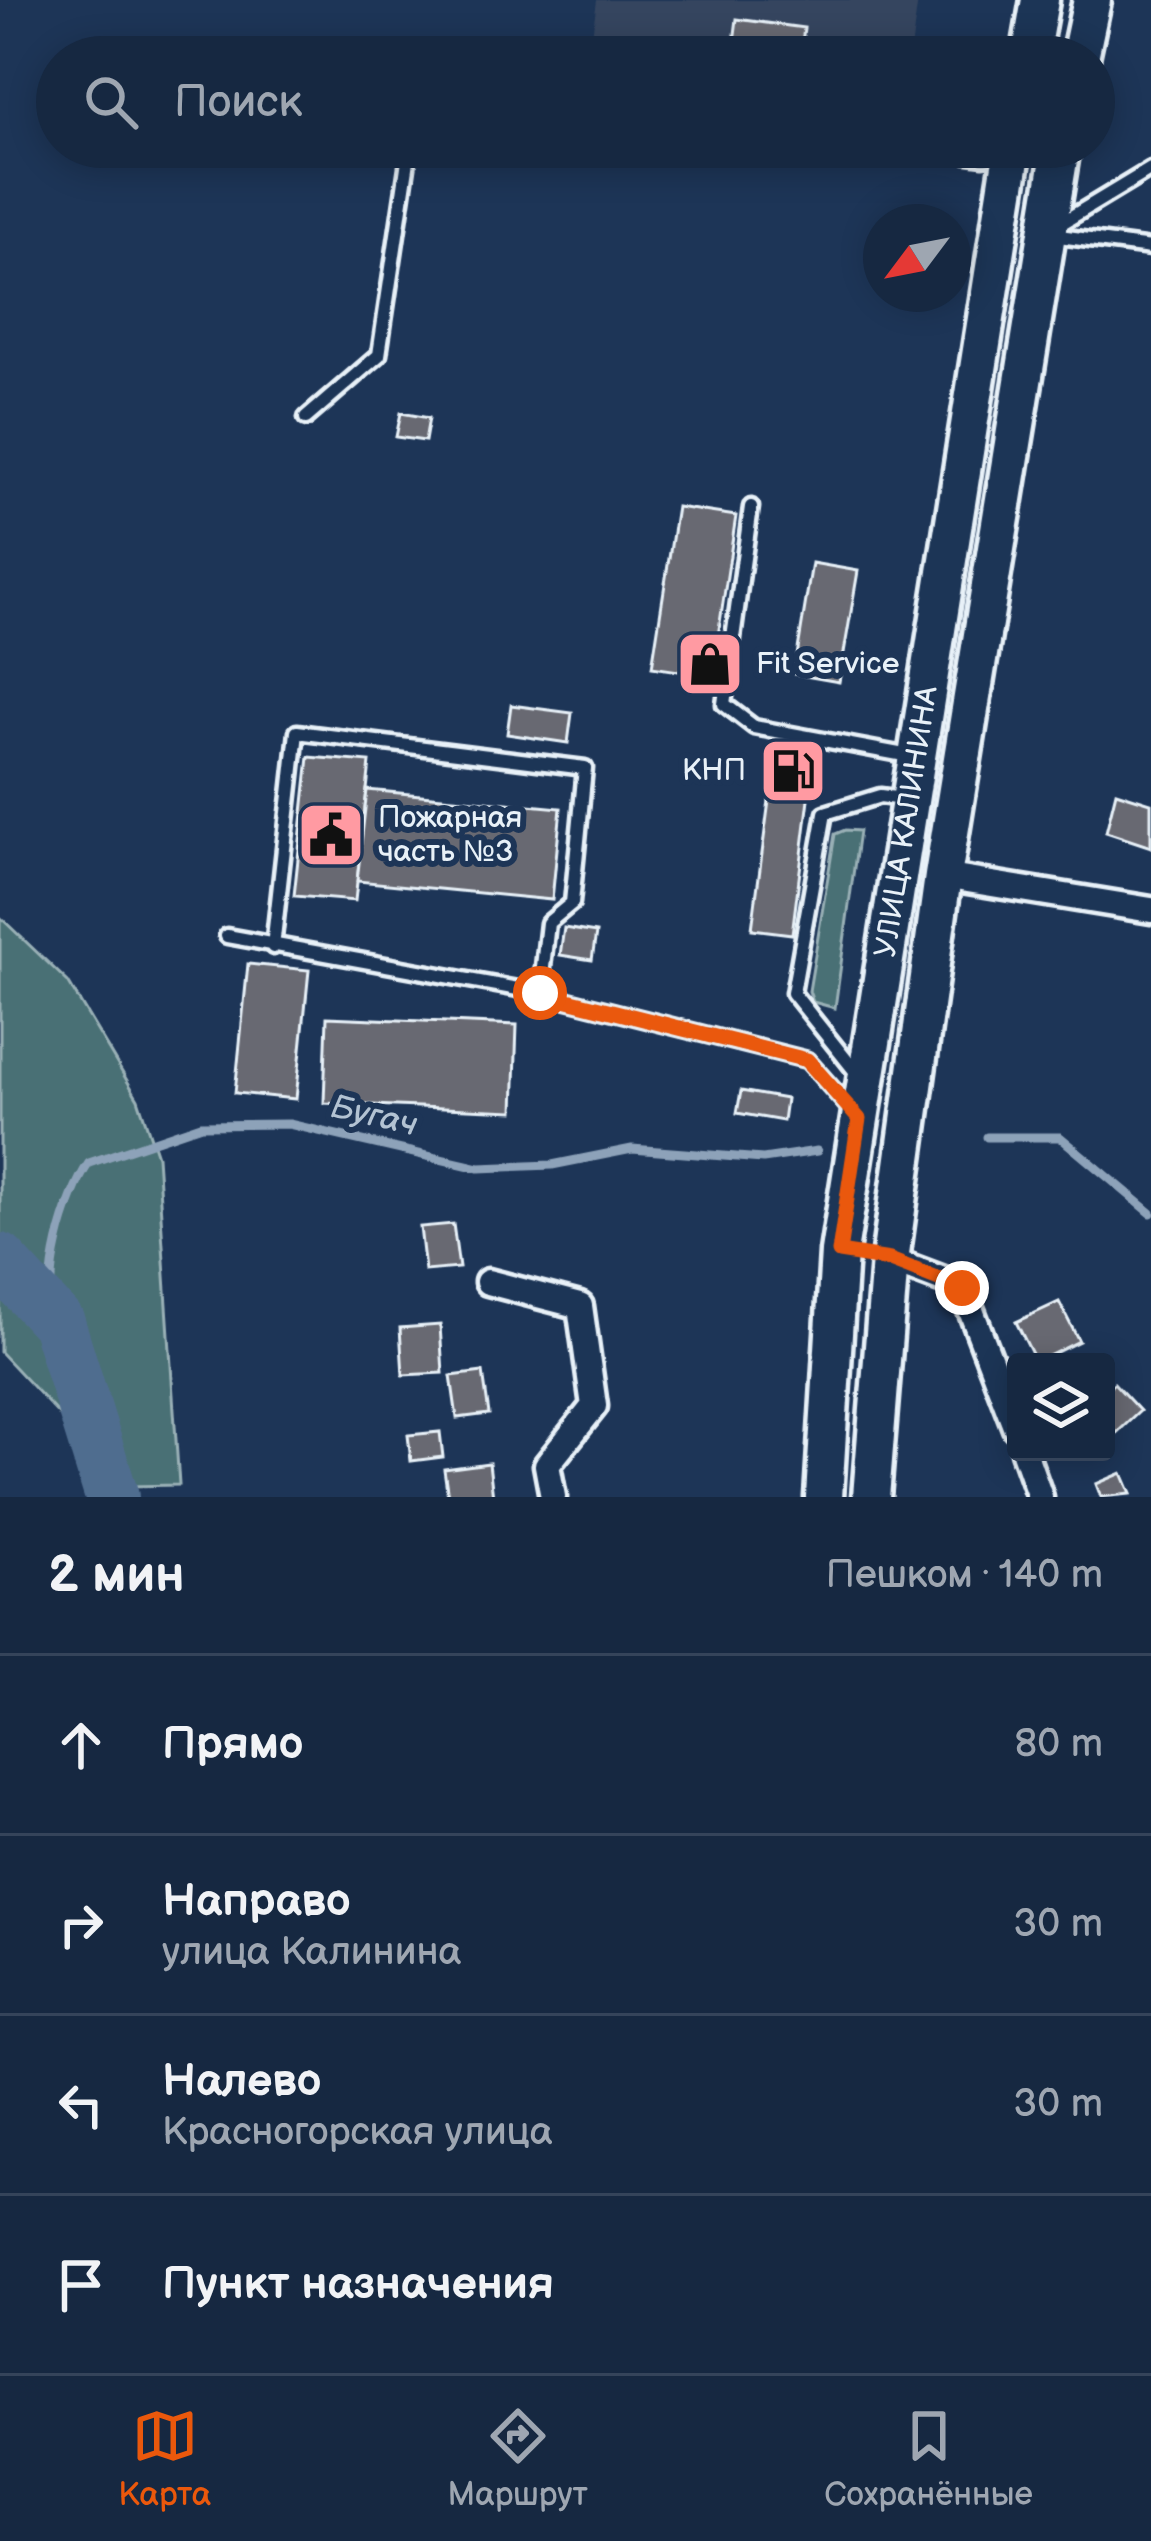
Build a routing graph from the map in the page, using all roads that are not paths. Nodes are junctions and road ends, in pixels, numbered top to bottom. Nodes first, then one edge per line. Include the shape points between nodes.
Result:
1 (1040, 0) edge
2 (1092, 3) edge
3 (1034, 36) edge
4 (1085, 36) edge
5 (407, 168) edge
6 (1010, 168) edge
7 (1057, 168) edge
8 (1151, 169) edge
9 (1043, 234) junction
10 (1151, 248) edge
11 (307, 418) dead end
12 (752, 507) dead end
13 (916, 757) junction
14 (910, 800) junction
15 (944, 876) junction
16 (1151, 910) edge
17 (227, 936) dead end
18 (273, 947) junction
19 (540, 993) junction
20 (863, 1081) junction
21 (859, 1119) junction
22 (839, 1252) junction
23 (890, 1260) junction
24 (488, 1282) dead end
25 (1007, 1405) edge
26 (1027, 1461) edge
27 (554, 1497) edge
28 (824, 1497) edge
29 (871, 1497) edge
30 (1040, 1497) edge

1 - 3 main road
2 - 4 main road
5 - 11 lane via 379,355
6 - 13 main road, УЛИЦА КАЛИНИНА
7 - 9 main road, УЛИЦА КАЛИНИНА
8 - 9 lane
9 - 10 lane
9 - 15 main road, УЛИЦА КАЛИНИНА
12 - 13 lane via 724,704 754,728
13 - 14 main road, УЛИЦА КАЛИНИНА
14 - 20 main road, УЛИЦА КАЛИНИНА
14 - 20 lane via 880,796 825,813 793,993
15 - 16 street
15 - 23 main road, УЛИЦА КАЛИНИНА
17 - 18 lane
18 - 19 lane
18 - 19 lane via 297,732 585,768 572,904 548,923
19 - 21 lane via 807,1060
20 - 21 main road, УЛИЦА КАЛИНИНА
21 - 22 main road, УЛИЦА КАЛИНИНА
22 - 23 main road
22 - 28 main road, УЛИЦА КАЛИНИНА
23 - 25 street via 962,1288
23 - 29 main road, УЛИЦА КАЛИНИНА
24 - 27 street via 580,1306 594,1406 547,1465
26 - 30 street

